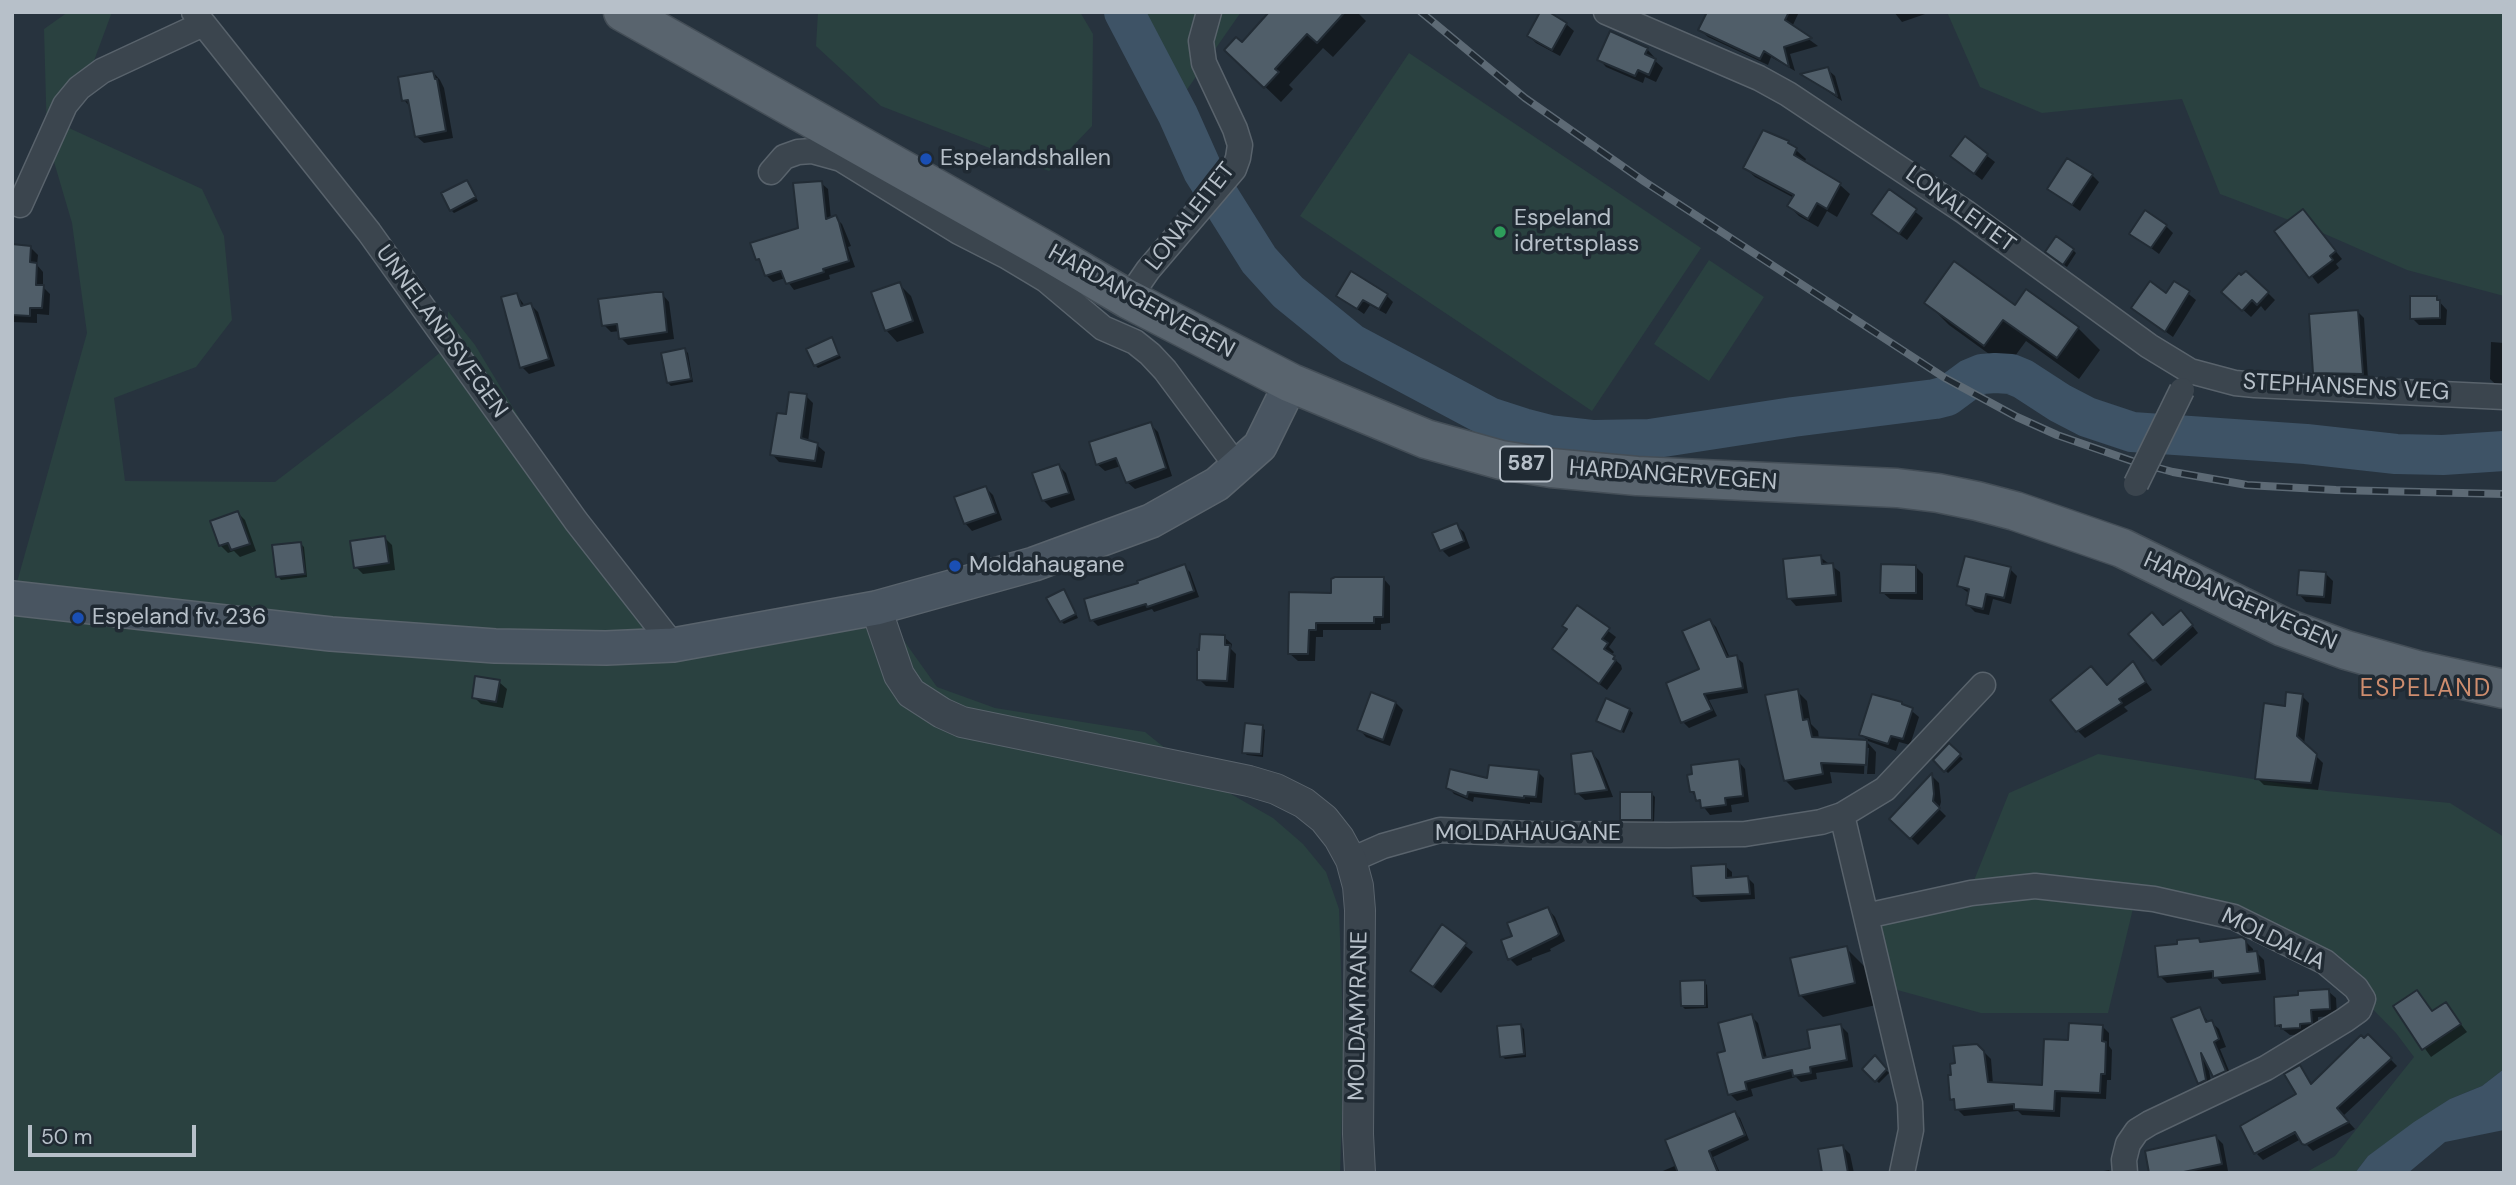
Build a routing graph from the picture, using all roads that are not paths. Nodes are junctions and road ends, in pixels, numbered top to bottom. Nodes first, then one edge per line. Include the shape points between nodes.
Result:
1 (1209, 12) edge
2 (1606, 12) edge
3 (624, 13) edge
4 (199, 18) edge
5 (771, 172) dead end
6 (20, 205) dead end
7 (1128, 299) junction
8 (2186, 381) junction
9 (1291, 383) junction
10 (2504, 397) edge
11 (1238, 468) junction
12 (2136, 484) dead end
13 (12, 598) edge
14 (876, 608) junction
15 (673, 645) junction
16 (1983, 685) dead end
17 (2504, 689) edge
18 (1842, 815) junction
19 (1351, 860) junction
20 (1866, 916) junction
21 (1360, 1173) edge
22 (1902, 1173) edge
23 (2125, 1173) edge

1 - 7 street, LONALEITET via 1201,41 1204,63 1240,145 1234,169
2 - 8 street, LONALEITET via 1788,94 1944,197 2149,346
3 - 7 main road, HARDANGERVEGEN / 587
4 - 6 street, UNNELANDSVEGEN via 79,88 65,105
4 - 15 street, UNNELANDSVEGEN via 369,232 576,522
5 - 11 street via 784,156 798,152 841,159 1046,281 1102,328 1150,354
7 - 9 main road, HARDANGERVEGEN / 587
8 - 10 street, STEPHANSENS VEG
8 - 12 street, bridge
9 - 11 main road via 1260,446
9 - 17 main road, HARDANGERVEGEN / 587 via 1426,439 1501,460 1637,475 1897,488 1977,500 2122,548 2283,627 2346,650
11 - 14 main road via 1194,499 1151,521 1034,564
13 - 15 main road via 331,634 495,646
14 - 15 main road
14 - 19 street via 899,675 911,693 942,713 975,725 1276,789 1324,819
16 - 18 street, MOLDAHAUGANE via 1885,789
18 - 19 street, MOLDAHAUGANE via 1745,834 1440,830
18 - 20 street
19 - 21 street, MOLDAMYRANE via 1360,910
20 - 22 street via 1910,1103 1911,1130
20 - 23 street, MOLDALIA via 1925,901 2035,886 2154,899 2234,916 2325,962 2356,988 2363,999 2359,1010 2345,1020 2266,1068 2137,1132 2128,1144

